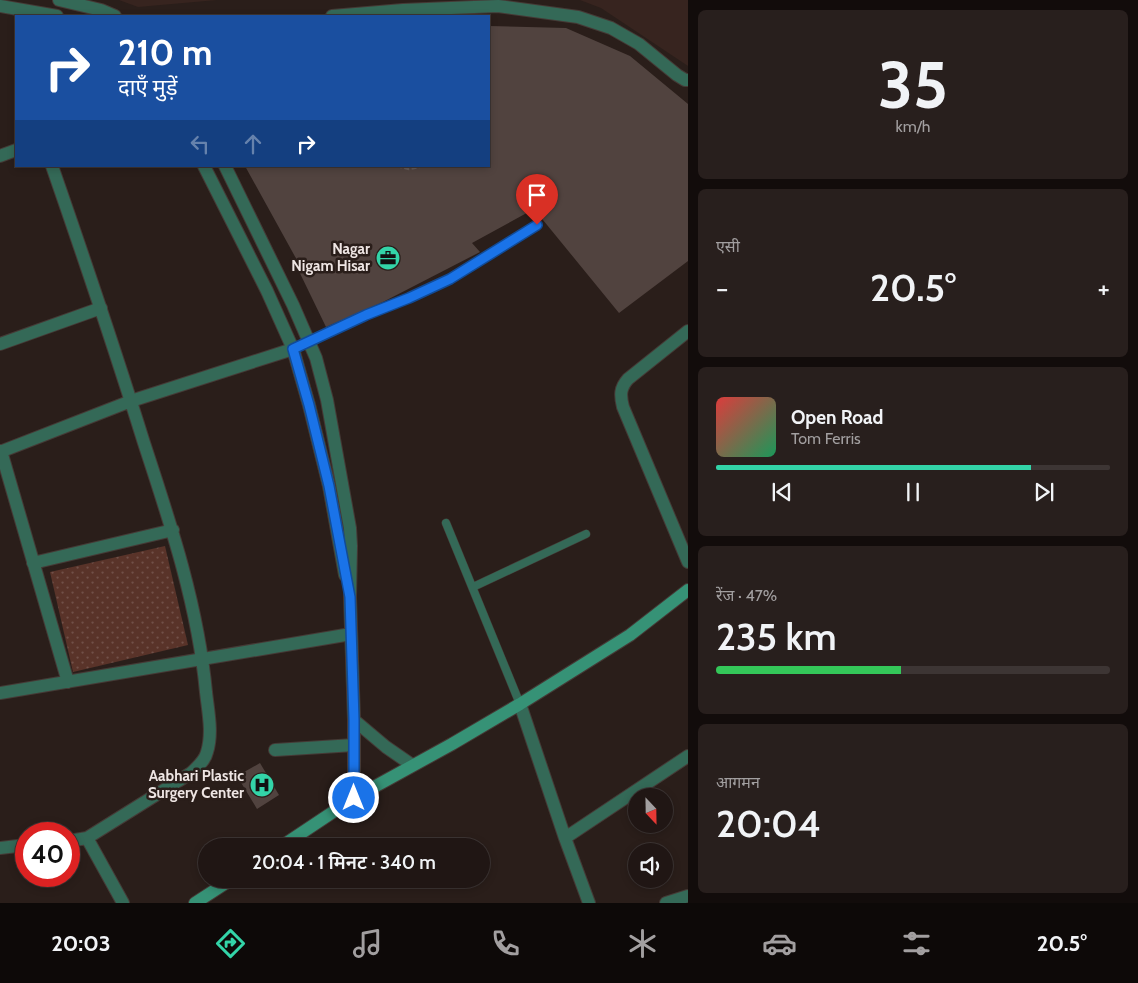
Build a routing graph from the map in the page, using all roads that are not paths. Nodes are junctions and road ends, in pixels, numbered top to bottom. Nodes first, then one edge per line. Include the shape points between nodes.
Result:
1 (59, 0) edge
2 (499, 3) edge
3 (0, 6) edge
4 (51, 15) edge
5 (113, 15) edge
6 (344, 15) edge
7 (688, 80) edge
8 (15, 150) edge
9 (0, 156) edge
10 (52, 167) edge
11 (205, 167) edge
12 (225, 167) edge
13 (537, 225) dead end
14 (101, 308) junction
15 (688, 332) edge
16 (1, 341) edge
17 (309, 341) junction
18 (293, 349) junction
19 (131, 401) junction
20 (0, 451) edge
21 (446, 523) dead end
22 (173, 530) junction
23 (586, 534) dead end
24 (688, 562) edge
25 (33, 563) junction
26 (473, 587) junction
27 (688, 590) edge
28 (350, 597) junction
29 (351, 634) junction
30 (203, 659) junction
31 (68, 682) junction
32 (0, 693) edge
33 (520, 704) junction
34 (354, 720) junction
35 (354, 745) junction
36 (275, 750) dead end
37 (688, 756) edge
38 (412, 765) junction
39 (354, 798) junction
40 (87, 838) junction
41 (294, 838) edge
42 (565, 838) junction
43 (80, 839) edge
44 (15, 846) edge
45 (0, 848) edge
46 (218, 888) edge
47 (688, 896) edge
48 (123, 903) edge
49 (195, 903) edge
50 (589, 903) edge
51 (666, 903) edge

1 - 5 street
2 - 6 street
2 - 7 street via 578,17 610,28 639,44 676,75
3 - 4 street
8 - 9 street
10 - 14 street
11 - 18 street
12 - 17 street
13 - 17 lane via 450,279
14 - 16 street
14 - 19 street
15 - 24 street via 628,378 621,387 620,396
17 - 18 lane
17 - 28 street via 327,400 350,528
18 - 19 street
18 - 28 street via 329,486
19 - 20 street
19 - 22 street
20 - 25 street
21 - 26 lane
22 - 25 street
22 - 30 street via 188,582
23 - 26 lane
25 - 31 street
26 - 33 lane
27 - 33 main road via 630,635
28 - 29 street
29 - 30 street
29 - 34 street
30 - 31 street
30 - 40 street via 210,734 207,753 201,763
31 - 32 street
33 - 38 main road
33 - 42 street
34 - 35 street
34 - 38 street
35 - 36 street
35 - 39 street
37 - 42 street
38 - 39 main road
39 - 41 main road
40 - 43 street
40 - 48 street
42 - 50 street
44 - 45 street
46 - 49 main road
47 - 51 street

